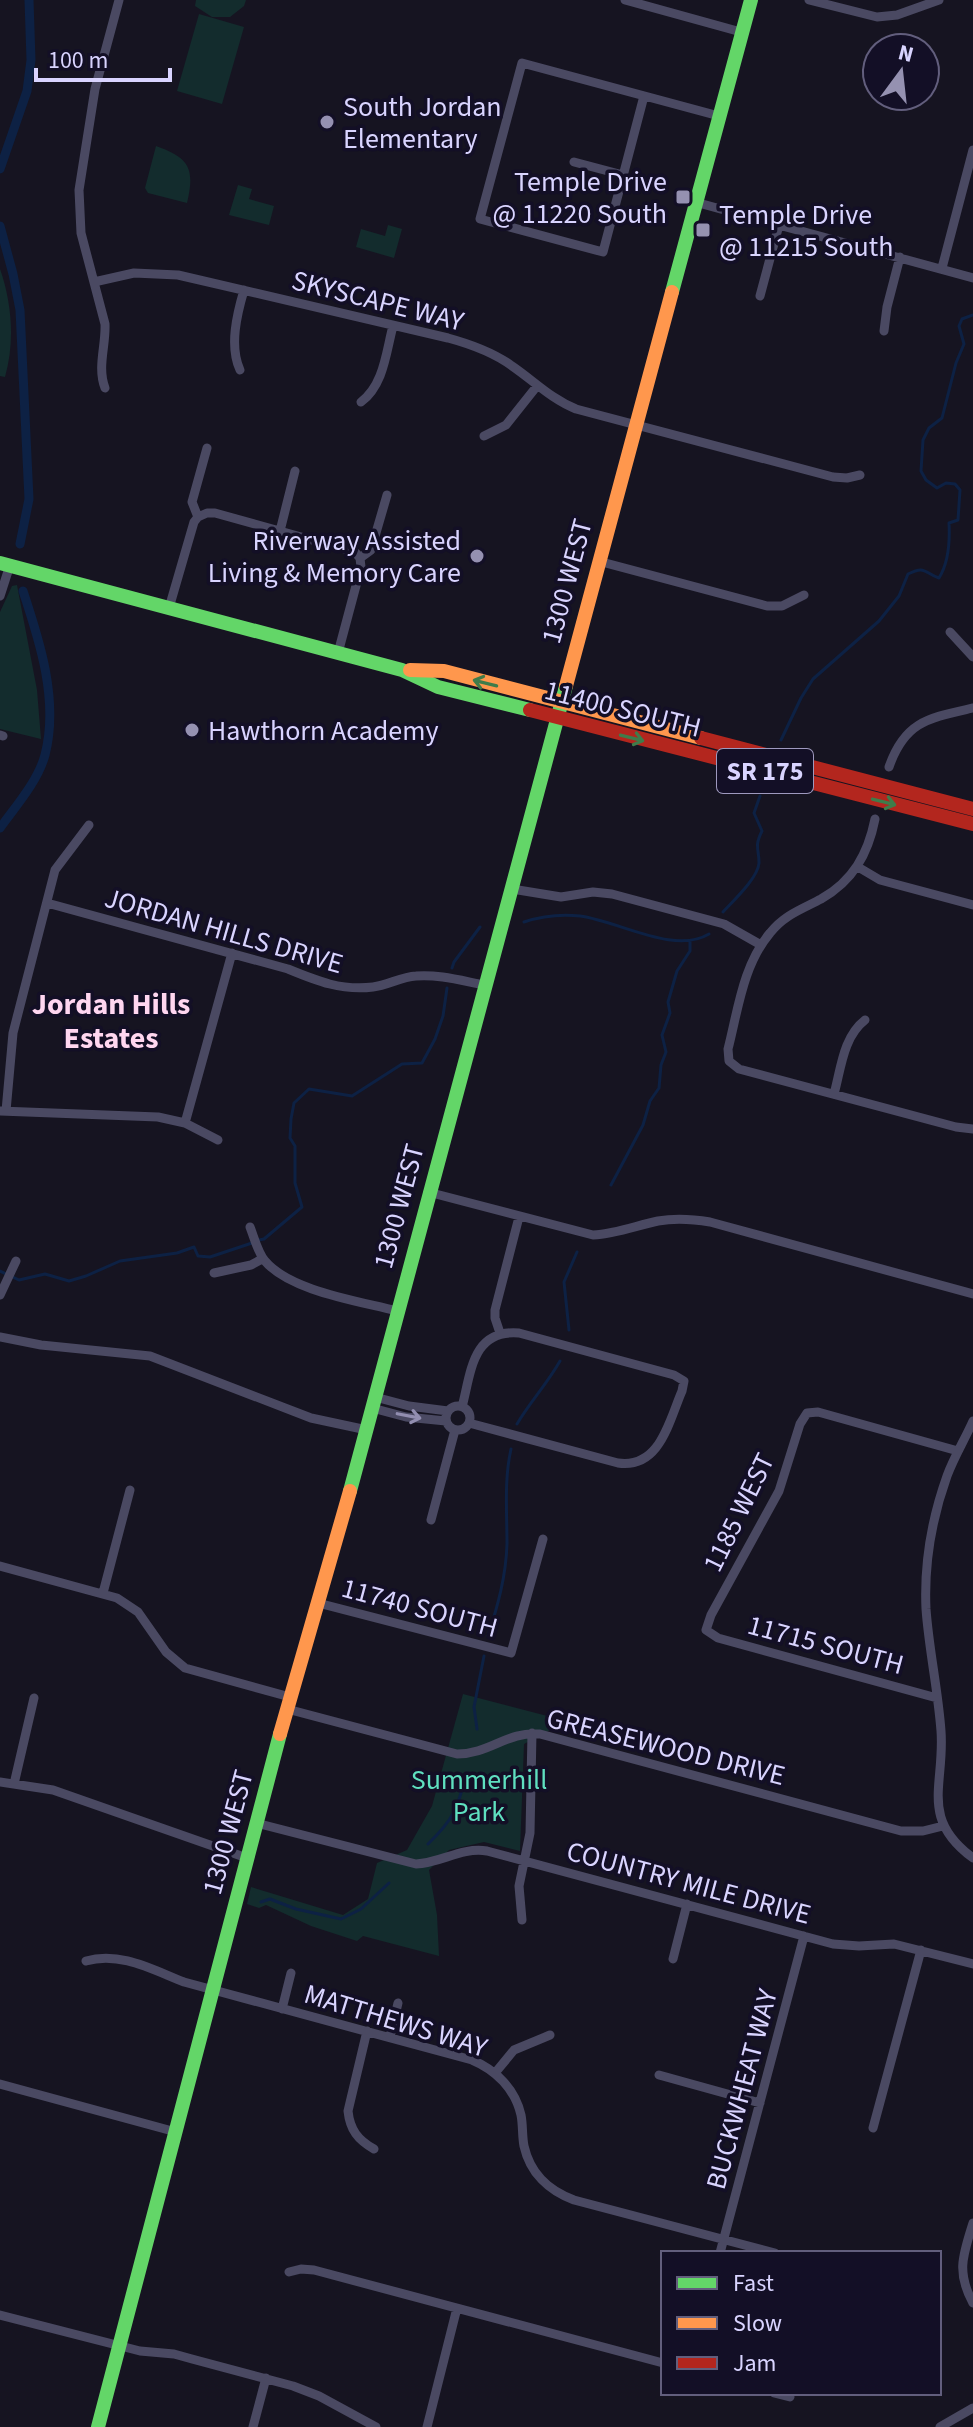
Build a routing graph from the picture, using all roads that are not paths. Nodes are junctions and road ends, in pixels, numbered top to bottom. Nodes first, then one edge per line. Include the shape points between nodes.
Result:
1 (119, 0) edge
2 (625, 0) edge
3 (751, 0) edge
4 (809, 0) edge
5 (939, 0) edge
6 (741, 32) junction
7 (644, 96) junction
8 (719, 116) junction
9 (973, 150) edge
10 (574, 162) dead end
11 (623, 175) junction
12 (695, 202) junction
13 (779, 225) junction
14 (900, 257) junction
15 (942, 268) junction
16 (973, 278) edge
17 (94, 282) junction
18 (244, 290) junction
19 (760, 296) dead end
20 (393, 326) junction
21 (884, 331) dead end
22 (240, 370) dead end
23 (537, 386) junction
24 (105, 388) dead end
25 (361, 402) dead end
26 (635, 425) junction
27 (484, 436) dead end
28 (207, 448) dead end
29 (295, 471) dead end
30 (860, 475) dead end
31 (387, 495) dead end
32 (198, 517) junction
33 (280, 531) junction
34 (360, 558) junction
35 (598, 561) junction
36 (5, 564) edge
37 (804, 595) dead end
38 (0, 596) edge
39 (169, 608) junction
40 (950, 632) dead end
41 (338, 653) junction
42 (973, 657) edge
43 (402, 670) junction
44 (561, 702) junction
45 (973, 708) edge
46 (556, 718) junction
47 (889, 767) dead end
48 (973, 809) edge
49 (875, 819) dead end
50 (973, 824) edge
51 (89, 825) dead end
52 (858, 867) junction
53 (512, 889) junction
54 (47, 903) junction
55 (973, 905) edge
56 (761, 945) junction
57 (232, 953) junction
58 (485, 985) junction
59 (865, 1020) dead end
60 (834, 1094) junction
61 (3, 1111) edge
62 (185, 1123) junction
63 (973, 1129) edge
64 (218, 1140) dead end
65 (428, 1192) junction
66 (519, 1217) junction
67 (250, 1227) dead end
68 (262, 1259) junction
69 (16, 1261) dead end
70 (214, 1273) dead end
71 (973, 1294) edge
72 (0, 1295) edge
73 (397, 1311) junction
74 (500, 1333) junction
75 (3, 1338) edge
76 (373, 1402) junction
77 (462, 1407) junction
78 (447, 1416) junction
79 (973, 1421) edge
80 (469, 1423) junction
81 (367, 1430) junction
82 (455, 1430) junction
83 (958, 1451) junction
84 (130, 1490) dead end
85 (431, 1520) dead end
86 (543, 1539) dead end
87 (0, 1566) edge
88 (103, 1593) junction
89 (318, 1603) junction
90 (706, 1630) joint
91 (34, 1698) dead end
92 (937, 1698) junction
93 (289, 1703) junction
94 (532, 1733) junction
95 (0, 1782) edge
96 (14, 1784) junction
97 (256, 1823) junction
98 (943, 1826) junction
99 (247, 1858) junction
100 (973, 1858) edge
101 (524, 1861) junction
102 (687, 1904) junction
103 (522, 1920) dead end
104 (804, 1936) junction
105 (921, 1950) junction
106 (673, 1959) dead end
107 (86, 1961) dead end
108 (973, 1964) edge
109 (291, 1973) dead end
110 (213, 1990) junction
111 (398, 2003) dead end
112 (282, 2009) junction
113 (367, 2031) junction
114 (550, 2035) dead end
115 (390, 2037) junction
116 (495, 2073) junction
117 (659, 2075) dead end
118 (0, 2084) edge
119 (760, 2103) junction
120 (873, 2128) dead end
121 (176, 2132) junction
122 (374, 2149) dead end
123 (973, 2223) edge
124 (723, 2239) junction
125 (720, 2251) edge
126 (768, 2251) edge
127 (289, 2272) dead end
128 (973, 2303) edge
129 (457, 2308) junction
130 (0, 2315) edge
131 (119, 2346) junction
132 (661, 2362) edge
133 (266, 2378) junction
134 (782, 2395) edge
135 (790, 2397) dead end
136 (973, 2408) edge
137 (98, 2427) edge
138 (253, 2427) edge
139 (376, 2427) edge
140 (427, 2427) edge
141 (940, 2427) edge

1 - 17 street via 95,89 79,190 81,233
2 - 6 street
3 - 6 street, 1300 WEST
4 - 5 street via 877,17
6 - 8 street, 1300 WEST
7 - 8 street
7 - 11 street
7 - 11 street via 522,63 480,219 603,252
8 - 12 street, 1300 WEST
9 - 15 street
10 - 11 street
12 - 13 street
12 - 26 street, 1300 WEST
13 - 14 street
13 - 19 street
14 - 15 street
14 - 21 street
15 - 16 street
17 - 18 street, SKYSCAPE WAY via 152,273
17 - 24 street via 105,324
18 - 20 street, SKYSCAPE WAY
18 - 22 street via 234,347
20 - 23 street, SKYSCAPE WAY via 470,344 512,365
20 - 25 street via 377,385
23 - 26 street, SKYSCAPE WAY via 576,409
23 - 27 street via 506,425
26 - 30 street, SKYSCAPE WAY via 833,477
26 - 35 street, 1300 WEST
28 - 32 street via 192,502
29 - 33 street
31 - 34 street via 371,550
32 - 33 street via 215,513
32 - 39 street
33 - 34 street via 350,550
34 - 41 street
35 - 37 street via 767,606 782,606
35 - 44 street, 1300 WEST
36 - 38 street
36 - 39 street, 11400 SOUTH / SR 175
39 - 41 street, 11400 SOUTH / SR 175
40 - 42 street
41 - 43 street, 11400 SOUTH / SR 175
44 -> 43 street, 11400 SOUTH / SR 175 via 444,671
43 - 46 street, 11400 SOUTH / SR 175 via 438,687
44 - 46 street, 1300 WEST
44 - 48 street, 11400 SOUTH / SR 175
45 - 47 street via 933,717 910,730
46 -> 50 street, 11400 SOUTH / SR 175
46 - 53 street, 1300 WEST
49 - 52 street
51 - 54 street via 55,870
52 - 55 street via 880,880
52 - 56 street via 835,890 780,922
53 - 56 street via 561,897 612,894 724,924
53 - 58 street, 1300 WEST
54 - 57 street, JORDAN HILLS DRIVE
54 - 61 street via 13,1033
56 - 60 street via 747,974 729,1061 739,1069
57 - 58 street, JORDAN HILLS DRIVE via 348,988 416,976
57 - 62 street
58 - 65 street, 1300 WEST
59 - 60 street via 849,1039
60 - 63 street
61 - 62 street via 158,1117
62 - 64 street
65 - 66 street
65 - 73 street, 1300 WEST
66 - 71 street via 593,1235 693,1219
66 - 74 street via 495,1310
67 - 68 street
68 - 70 street
68 - 73 street via 296,1284
69 - 72 street
73 - 76 street, 1300 WEST
74 - 77 street via 478,1351
74 - 80 street via 519,1333 674,1375 684,1381 682,1391 657,1449 633,1464
75 - 81 street via 150,1356 311,1418
76 - 78 street
76 - 81 street, 1300 WEST
77 - 78 street via 454,1407
77 - 80 street via 470,1415
78 - 82 street
79 - 83 street
80 - 82 street
81 - 89 street, 1300 WEST
82 - 85 street
83 - 90 street, 1185 WEST via 807,1413 779,1491
83 - 92 street via 939,1500 929,1554 926,1606
84 - 88 street
86 - 89 street, 11740 SOUTH via 511,1653
87 - 88 street, GREASEWOOD DRIVE
88 - 93 street, GREASEWOOD DRIVE via 138,1612 166,1652 185,1668
89 - 93 street, 1300 WEST
90 - 92 street, 11715 SOUTH via 718,1638
91 - 96 street
92 - 98 street via 942,1740 937,1797
93 - 94 street, GREASEWOOD DRIVE via 457,1754 480,1752
93 - 97 street, 1300 WEST
94 - 98 street, GREASEWOOD DRIVE via 901,1831
94 - 101 street via 531,1822
95 - 96 street
96 - 99 street via 53,1790
97 - 99 street, 1300 WEST
97 - 101 street, COUNTRY MILE DRIVE via 416,1864 476,1849
98 - 100 street
99 - 110 street, 1300 WEST
101 - 102 street, COUNTRY MILE DRIVE
101 - 103 street via 519,1886
102 - 104 street, COUNTRY MILE DRIVE
102 - 106 street
104 - 105 street, COUNTRY MILE DRIVE via 846,1946 894,1944
104 - 119 street, BUCKWHEAT WAY
105 - 108 street, COUNTRY MILE DRIVE
105 - 120 street
107 - 110 street, MATTHEWS WAY via 113,1958
109 - 112 street
110 - 112 street, MATTHEWS WAY
110 - 121 street, 1300 WEST
111 - 115 street
112 - 113 street, MATTHEWS WAY
113 - 115 street, MATTHEWS WAY
113 - 122 street via 348,2111 354,2135
114 - 116 street via 514,2050
115 - 116 street, MATTHEWS WAY via 472,2060
116 - 124 street, MATTHEWS WAY via 518,2104 532,2168 550,2188 574,2200
117 - 119 street
118 - 121 street
119 - 124 street, BUCKWHEAT WAY
121 - 131 street, 1300 WEST
123 - 128 street via 962,2278
124 - 125 street, BUCKWHEAT WAY
124 - 126 street, MATTHEWS WAY
127 - 129 street via 314,2270
129 - 132 street
129 - 140 street
130 - 131 street
131 - 133 street
131 - 137 street, 1300 WEST
133 - 138 street
133 - 139 street via 319,2396
134 - 135 street
136 - 141 street

